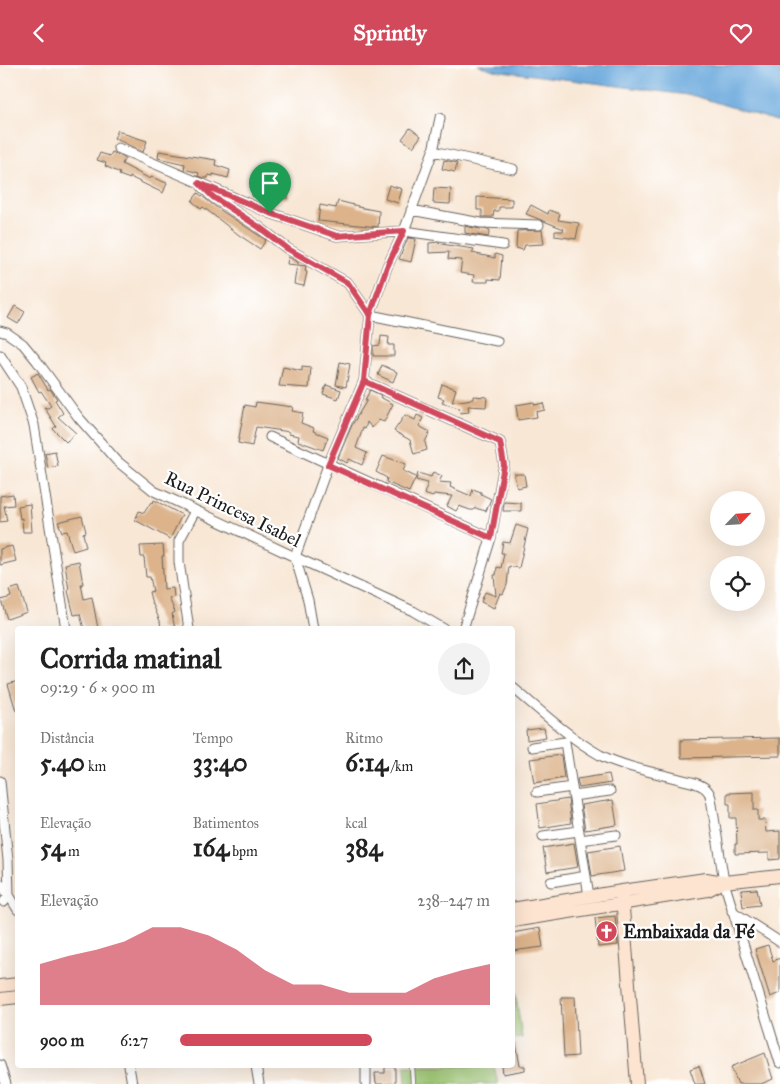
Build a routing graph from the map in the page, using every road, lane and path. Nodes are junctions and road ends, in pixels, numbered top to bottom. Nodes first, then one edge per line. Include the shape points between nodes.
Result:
1 (440, 118) dead end
2 (118, 148) dead end
3 (432, 151) junction
4 (514, 169) dead end
5 (199, 183) junction
6 (411, 210) junction
7 (538, 225) dead end
8 (404, 231) junction
9 (503, 245) dead end
10 (370, 315) junction
11 (0, 331) edge
12 (497, 341) dead end
13 (0, 355) edge
14 (364, 381) junction
15 (270, 437) dead end
16 (328, 465) junction
17 (195, 511) junction
18 (491, 538) junction
19 (294, 557) junction
20 (66, 626) edge
21 (189, 626) edge
22 (312, 626) edge
23 (439, 626) edge
24 (464, 626) edge
25 (515, 689) edge
26 (532, 747) dead end
27 (0, 781) edge
28 (610, 791) dead end
29 (537, 792) dead end
30 (573, 792) junction
31 (579, 835) junction
32 (616, 835) dead end
33 (543, 836) dead end
34 (4, 863) edge
35 (586, 876) junction
36 (780, 876) edge
37 (551, 882) dead end
38 (724, 882) junction
39 (0, 884) edge
40 (589, 896) junction
41 (622, 897) junction
42 (4, 899) edge
43 (15, 908) edge
44 (515, 909) edge
45 (550, 909) junction
46 (732, 911) junction
47 (515, 920) edge
48 (780, 942) edge
49 (15, 984) edge
50 (0, 986) edge
51 (15, 997) edge
52 (0, 999) edge
53 (780, 1063) edge
54 (0, 1065) edge
55 (129, 1068) edge
56 (256, 1068) edge
57 (366, 1068) edge
58 (412, 1068) edge
59 (6, 1084) edge
60 (132, 1084) edge
61 (258, 1084) edge
62 (366, 1084) edge
63 (413, 1084) edge
64 (637, 1084) edge

1 - 3 street
2 - 5 street
3 - 4 street
3 - 6 street
5 - 8 street via 270,213 337,236
5 - 10 street via 213,197 288,249 348,283
6 - 7 street via 481,223
6 - 8 street
8 - 9 street
8 - 10 street
10 - 12 street
10 - 14 street
11 - 17 street, Rua Princesa Isabel via 23,344 79,418 117,461 154,491
13 - 20 street via 21,387 34,425
14 - 16 street
14 - 18 street via 500,442 504,465
15 - 16 street
16 - 18 street
16 - 19 street
17 - 19 street, Rua Princesa Isabel
17 - 21 street via 180,541 179,562
18 - 24 street
19 - 22 street
19 - 23 street, Rua Princesa Isabel
25 - 38 street via 600,755 705,788 711,798
26 - 30 street via 565,742
27 - 34 street
28 - 30 street
29 - 30 street
30 - 31 street
31 - 32 street
31 - 33 street
31 - 35 street
34 - 42 street
35 - 37 street
35 - 40 street
36 - 38 street
38 - 41 street via 706,879
38 - 46 street
39 - 42 street
40 - 41 street
40 - 45 street
41 - 45 street
41 - 64 street
42 - 43 street
44 - 45 street
45 - 47 street
46 - 48 street
46 - 53 street
49 - 50 street
51 - 52 street
54 - 59 street
55 - 60 street
56 - 61 street
57 - 62 street
58 - 63 lane

